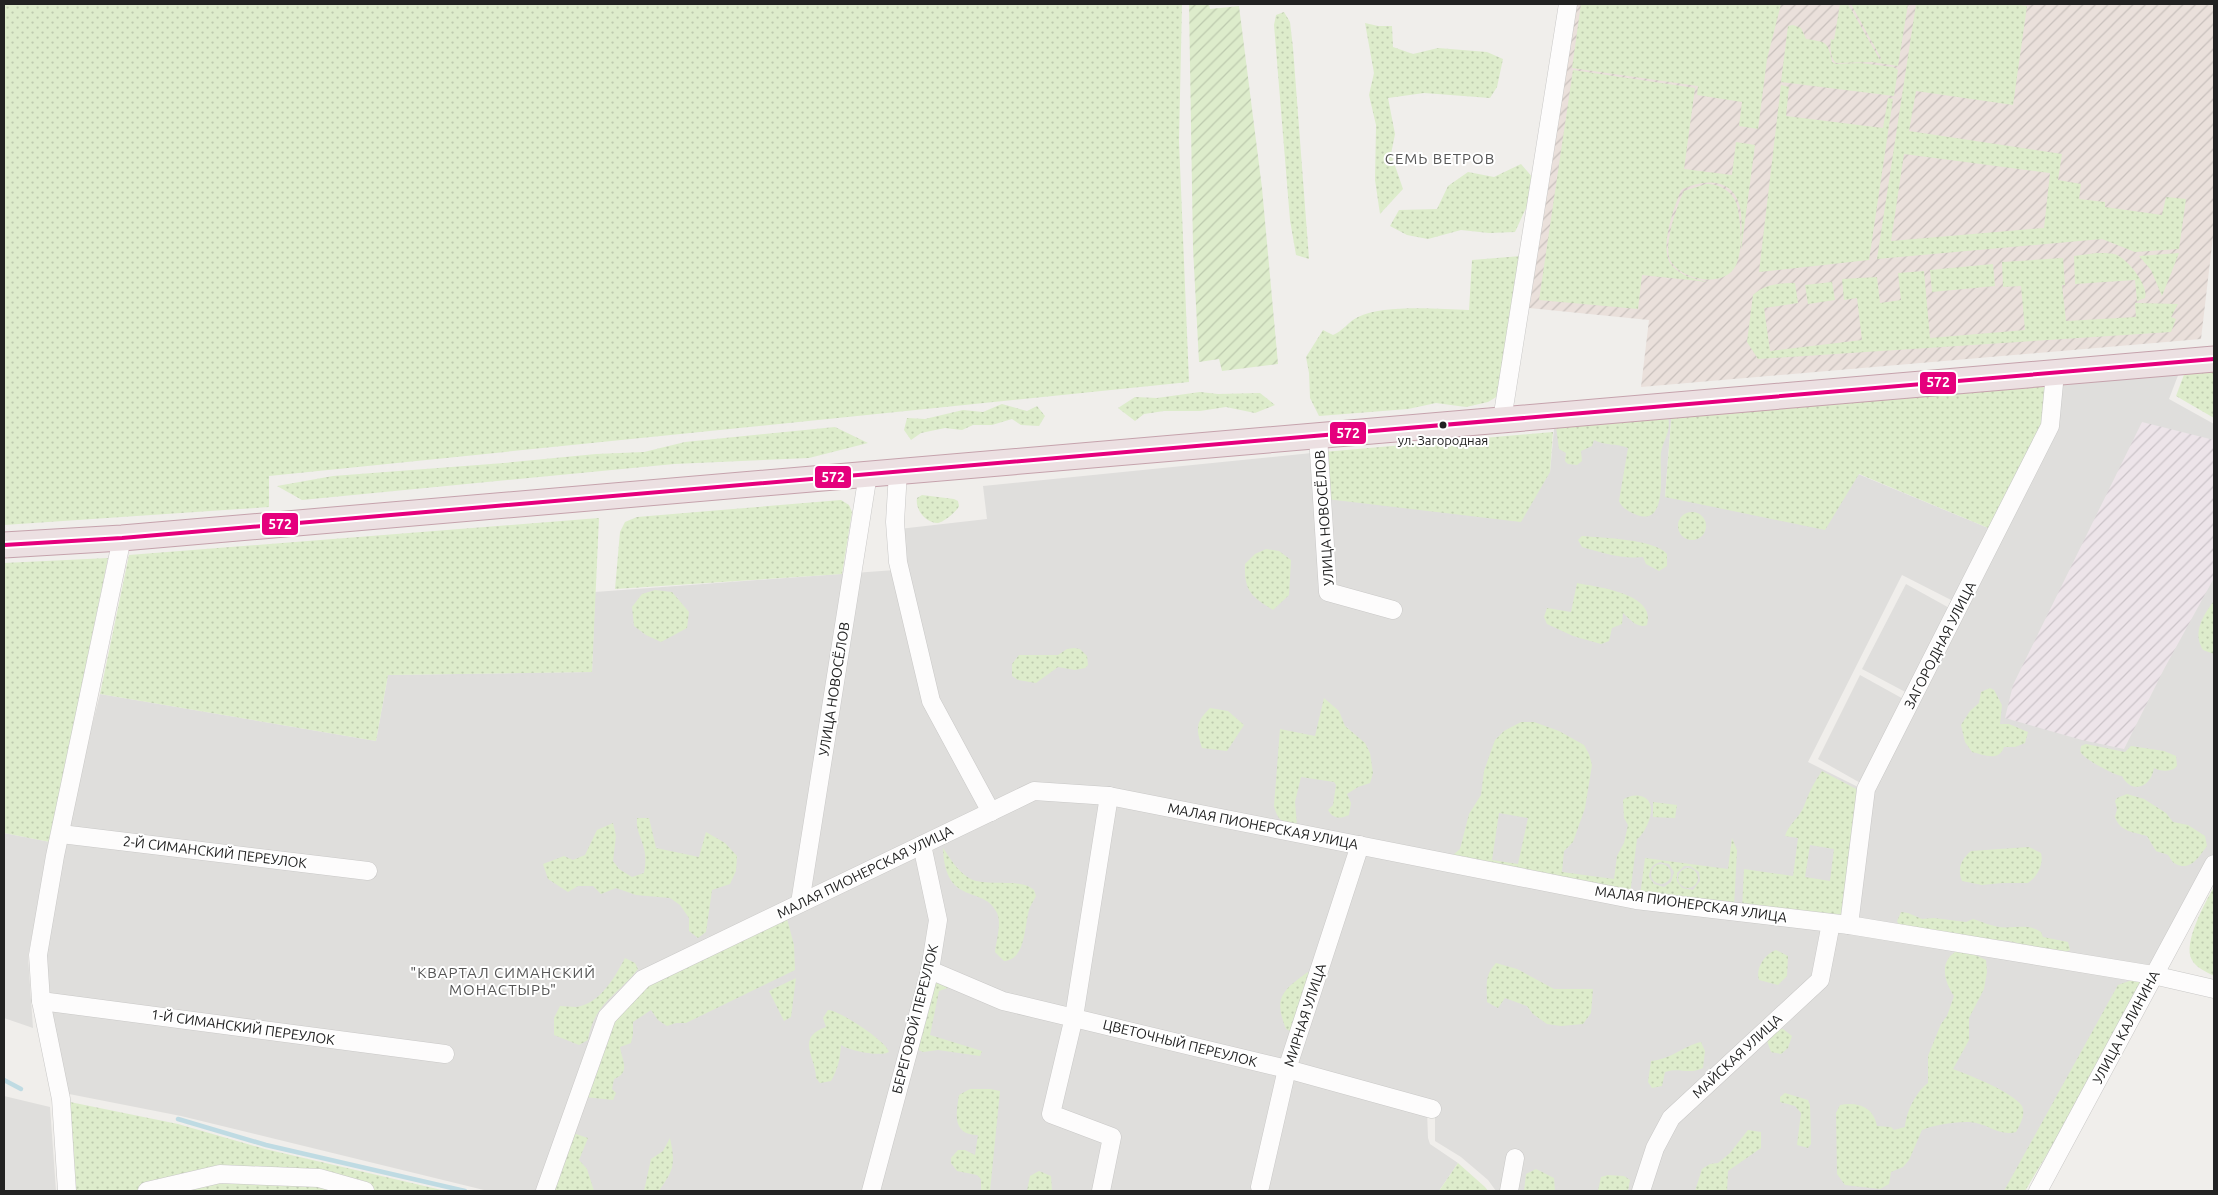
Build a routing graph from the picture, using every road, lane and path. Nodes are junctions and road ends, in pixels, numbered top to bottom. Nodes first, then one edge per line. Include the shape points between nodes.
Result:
1 (1568, 4) edge
2 (2214, 359) edge
3 (2055, 373) junction
4 (1502, 420) junction
5 (1318, 436) junction
6 (898, 472) junction
7 (868, 474) junction
8 (122, 538) junction
9 (4, 544) edge
10 (1393, 610) dead end
11 (1109, 796) junction
12 (991, 812) junction
13 (61, 834) junction
14 (922, 845) junction
15 (1360, 845) junction
16 (2214, 864) edge
17 (368, 871) dead end
18 (800, 904) junction
19 (1831, 923) junction
20 (1849, 925) junction
21 (930, 970) junction
22 (2153, 975) junction
23 (2214, 989) edge
24 (41, 1001) junction
25 (1074, 1017) junction
26 (445, 1054) dead end
27 (1287, 1069) junction
28 (1432, 1109) dead end
29 (1515, 1158) dead end
30 (1260, 1186) dead end
31 (67, 1191) edge
32 (147, 1191) edge
33 (365, 1191) edge
34 (545, 1191) edge
35 (871, 1191) edge
36 (1100, 1191) edge
37 (1509, 1191) edge
38 (1641, 1191) edge
39 (2038, 1191) edge

1 - 4 street
2 - 3 highway
3 - 4 highway
3 - 20 street, ЗАГОРОДНАЯ УЛИЦА via 2050,426 1866,790
4 - 5 highway
5 - 6 highway
5 - 10 street, УЛИЦА НОВОСЁЛОВ via 1328,592
6 - 7 highway
6 - 12 street via 894,522 898,562 931,702
7 - 8 highway
7 - 18 street, УЛИЦА НОВОСЁЛОВ
8 - 9 highway
8 - 13 street
11 - 12 street, МАЛАЯ ПИОНЕРСКАЯ УЛИЦА via 1034,791
11 - 15 street, МАЛАЯ ПИОНЕРСКАЯ УЛИЦА
11 - 25 street
12 - 14 street, МАЛАЯ ПИОНЕРСКАЯ УЛИЦА
13 - 17 street, 2-Й СИМАНСКИЙ ПЕРЕУЛОК
13 - 24 street via 38,955
14 - 18 street, МАЛАЯ ПИОНЕРСКАЯ УЛИЦА
14 - 21 street, БЕРЕГОВОЙ ПЕРЕУЛОК via 938,920
15 - 19 street, МАЛАЯ ПИОНЕРСКАЯ УЛИЦА via 1636,900
15 - 27 street, МИРНАЯ УЛИЦА
16 - 22 street, УЛИЦА КАЛИНИНА
18 - 34 street, МАЛАЯ ПИОНЕРСКАЯ УЛИЦА via 643,979 607,1017
19 - 20 street, МАЛАЯ ПИОНЕРСКАЯ УЛИЦА
19 - 38 street, МАЙСКАЯ УЛИЦА via 1820,980 1671,1118 1655,1148
20 - 22 street, МАЛАЯ ПИОНЕРСКАЯ УЛИЦА
21 - 25 street, ЦВЕТОЧНЫЙ ПЕРЕУЛОК via 1003,1001
21 - 35 street, БЕРЕГОВОЙ ПЕРЕУЛОК
22 - 23 street, МАЛАЯ ПИОНЕРСКАЯ УЛИЦА
22 - 39 street, УЛИЦА КАЛИНИНА
24 - 26 street, 1-Й СИМАНСКИЙ ПЕРЕУЛОК
24 - 31 street via 61,1099
25 - 27 street, ЦВЕТОЧНЫЙ ПЕРЕУЛОК
25 - 36 street via 1051,1114 1112,1137
27 - 28 street, ЦВЕТОЧНЫЙ ПЕРЕУЛОК
27 - 30 street, МИРНАЯ УЛИЦА
29 - 37 street
32 - 33 street via 220,1174 319,1178

